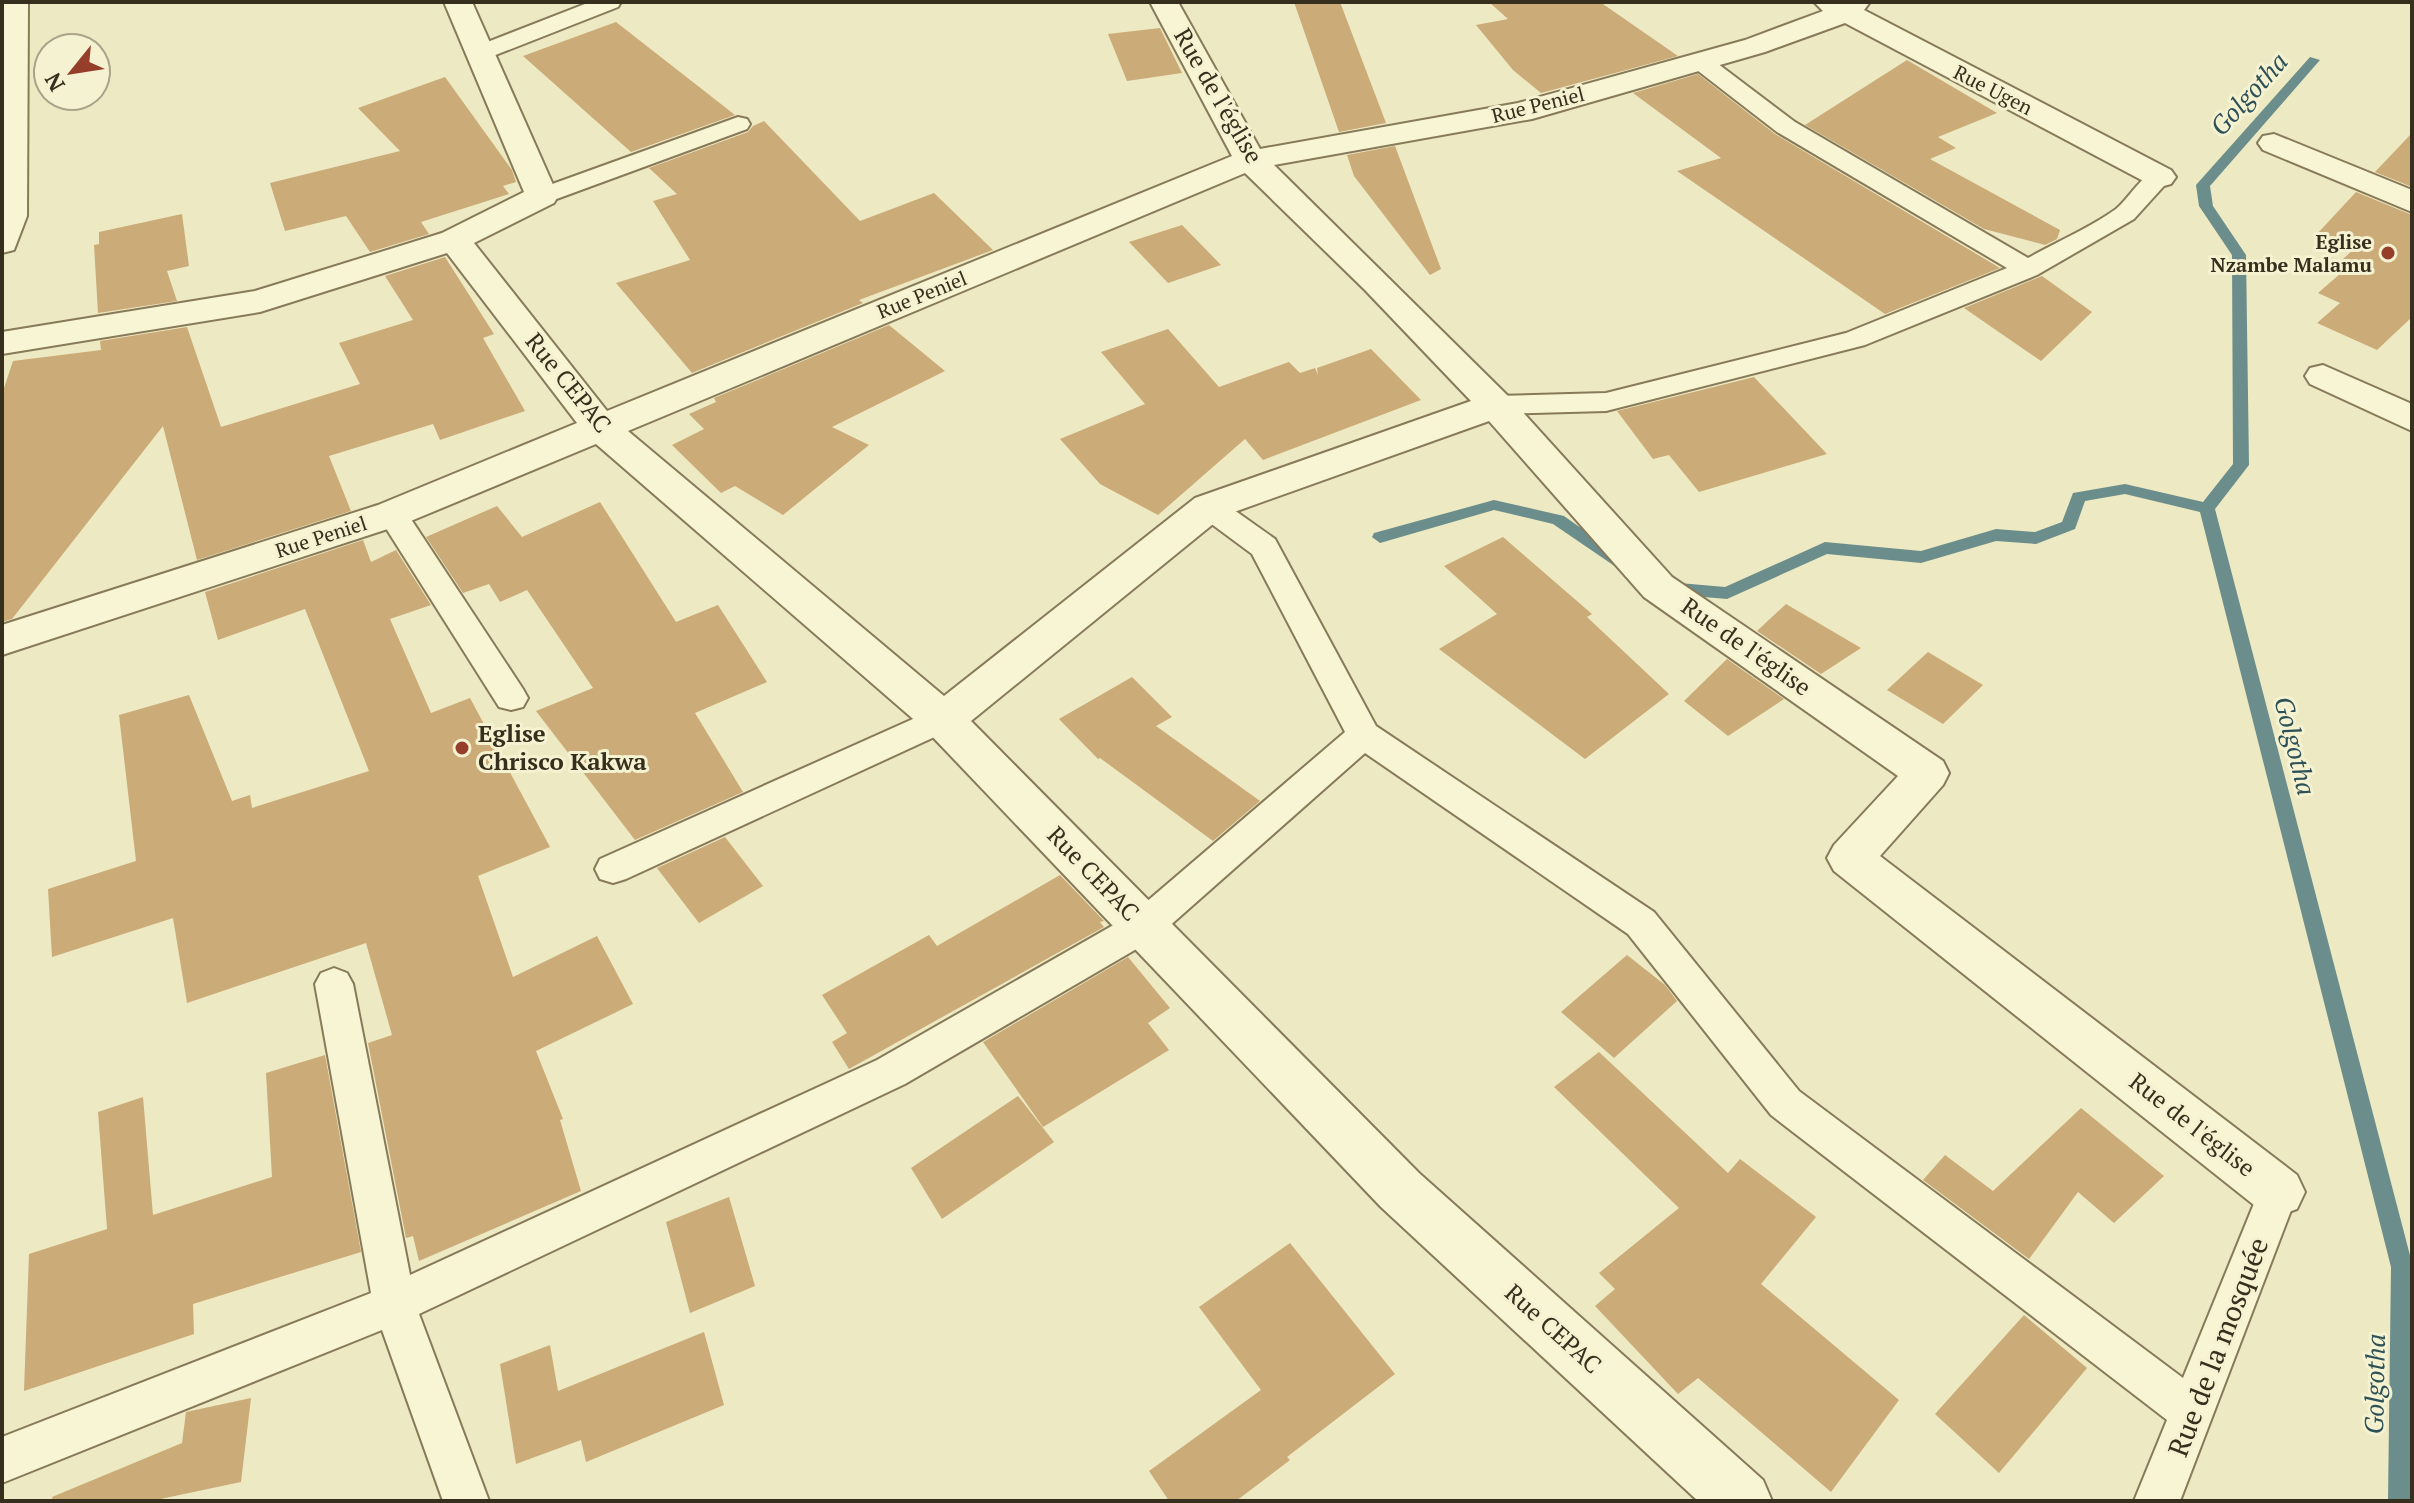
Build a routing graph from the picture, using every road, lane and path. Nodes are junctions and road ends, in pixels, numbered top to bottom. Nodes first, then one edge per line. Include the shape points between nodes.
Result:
1 (14, 2) edge
2 (458, 2) edge
3 (610, 2) edge
4 (1164, 2) edge
5 (1843, 6) edge
6 (480, 53) junction
7 (1701, 62) junction
8 (738, 124) dead end
9 (2274, 143) dead end
10 (1250, 160) junction
11 (2160, 177) joint
12 (542, 196) junction
13 (2412, 202) edge
14 (454, 240) junction
15 (2, 243) edge
16 (2028, 269) junction
17 (2, 343) edge
18 (2323, 376) dead end
19 (1496, 405) junction
20 (2412, 419) edge
21 (600, 427) junction
22 (1209, 507) junction
23 (392, 514) junction
24 (2, 640) edge
25 (511, 698) dead end
26 (942, 719) junction
27 (1364, 735) junction
28 (613, 869) dead end
29 (1144, 926) junction
30 (334, 984) dead end
31 (2278, 1192) joint
32 (394, 1304) junction
33 (2194, 1413) junction
34 (2, 1460) edge
35 (466, 1501) edge
36 (1742, 1501) edge
37 (2157, 1501) edge

1 - 15 street via 10,216
2 - 6 street
3 - 6 lane
4 - 10 street, Rue de l'église
5 - 7 street, Rue Peniel via 1755,46
5 - 11 street, Rue Ugen
6 - 12 street
7 - 10 street, Rue Peniel via 1521,112
7 - 16 lane via 1786,127
8 - 12 lane
9 - 13 street
10 - 19 street, Rue de l'église
10 - 21 street, Rue Peniel
11 - 16 lane via 2125,214
12 - 14 street
14 - 17 street via 260,301
14 - 21 street, Rue CEPAC
16 - 19 lane via 1826,347 1606,402
18 - 20 street
19 - 22 street
19 - 31 street, Rue de l'église via 1658,587 1927,773 1850,858
21 - 23 street, Rue Peniel
21 - 26 street, Rue CEPAC
22 - 26 street
22 - 27 lane via 1264,547
23 - 24 street, Rue Peniel
23 - 25 lane
26 - 28 lane
26 - 29 street, Rue CEPAC
27 - 29 lane
27 - 33 lane via 1641,923 1785,1103
29 - 32 lane via 891,1072
29 - 36 street, Rue CEPAC via 1400,1190
30 - 32 lane
31 - 33 lane, Rue de la mosquée
32 - 34 lane
32 - 35 lane
33 - 37 lane, Rue de la mosquée

